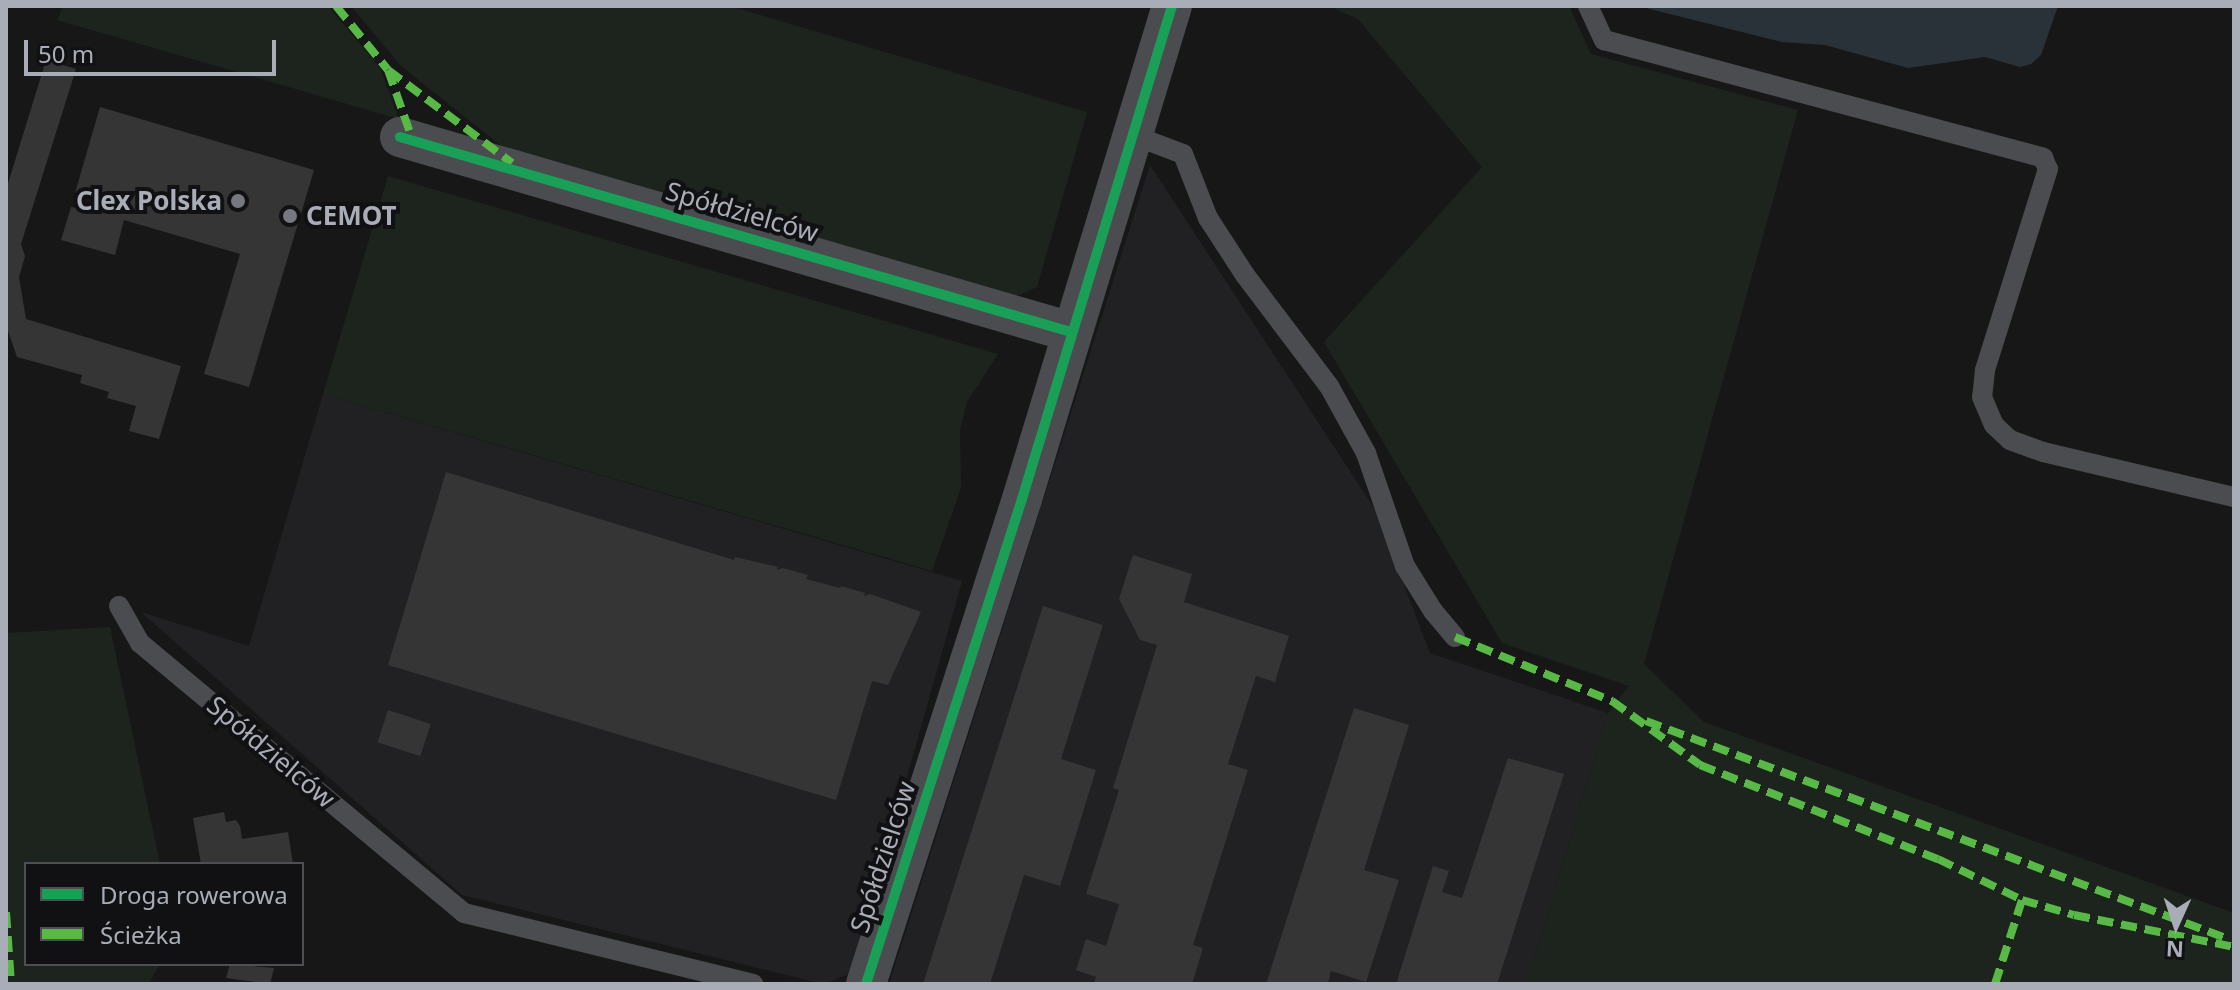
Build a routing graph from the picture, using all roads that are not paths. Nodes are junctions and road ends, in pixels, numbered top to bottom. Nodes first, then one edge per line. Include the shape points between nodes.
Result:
1 (1172, 6) edge
2 (1588, 6) edge
3 (1133, 135) junction
4 (400, 137) dead end
5 (1071, 332) junction
6 (2234, 497) edge
7 (119, 606) dead end
8 (1455, 637) dead end
9 (753, 984) edge
10 (866, 984) edge

1 - 3 street, Spółdzielców
2 - 6 lane via 1604,40 2043,158 2048,169 1985,370 1982,397 1994,425 2010,440 2043,452
3 - 5 street, Spółdzielców
3 - 8 lane via 1183,154 1208,218 1329,386 1366,453 1405,566
4 - 5 street, Spółdzielców
5 - 10 street, Spółdzielców
7 - 9 lane, Spółdzielców via 140,643 464,913

